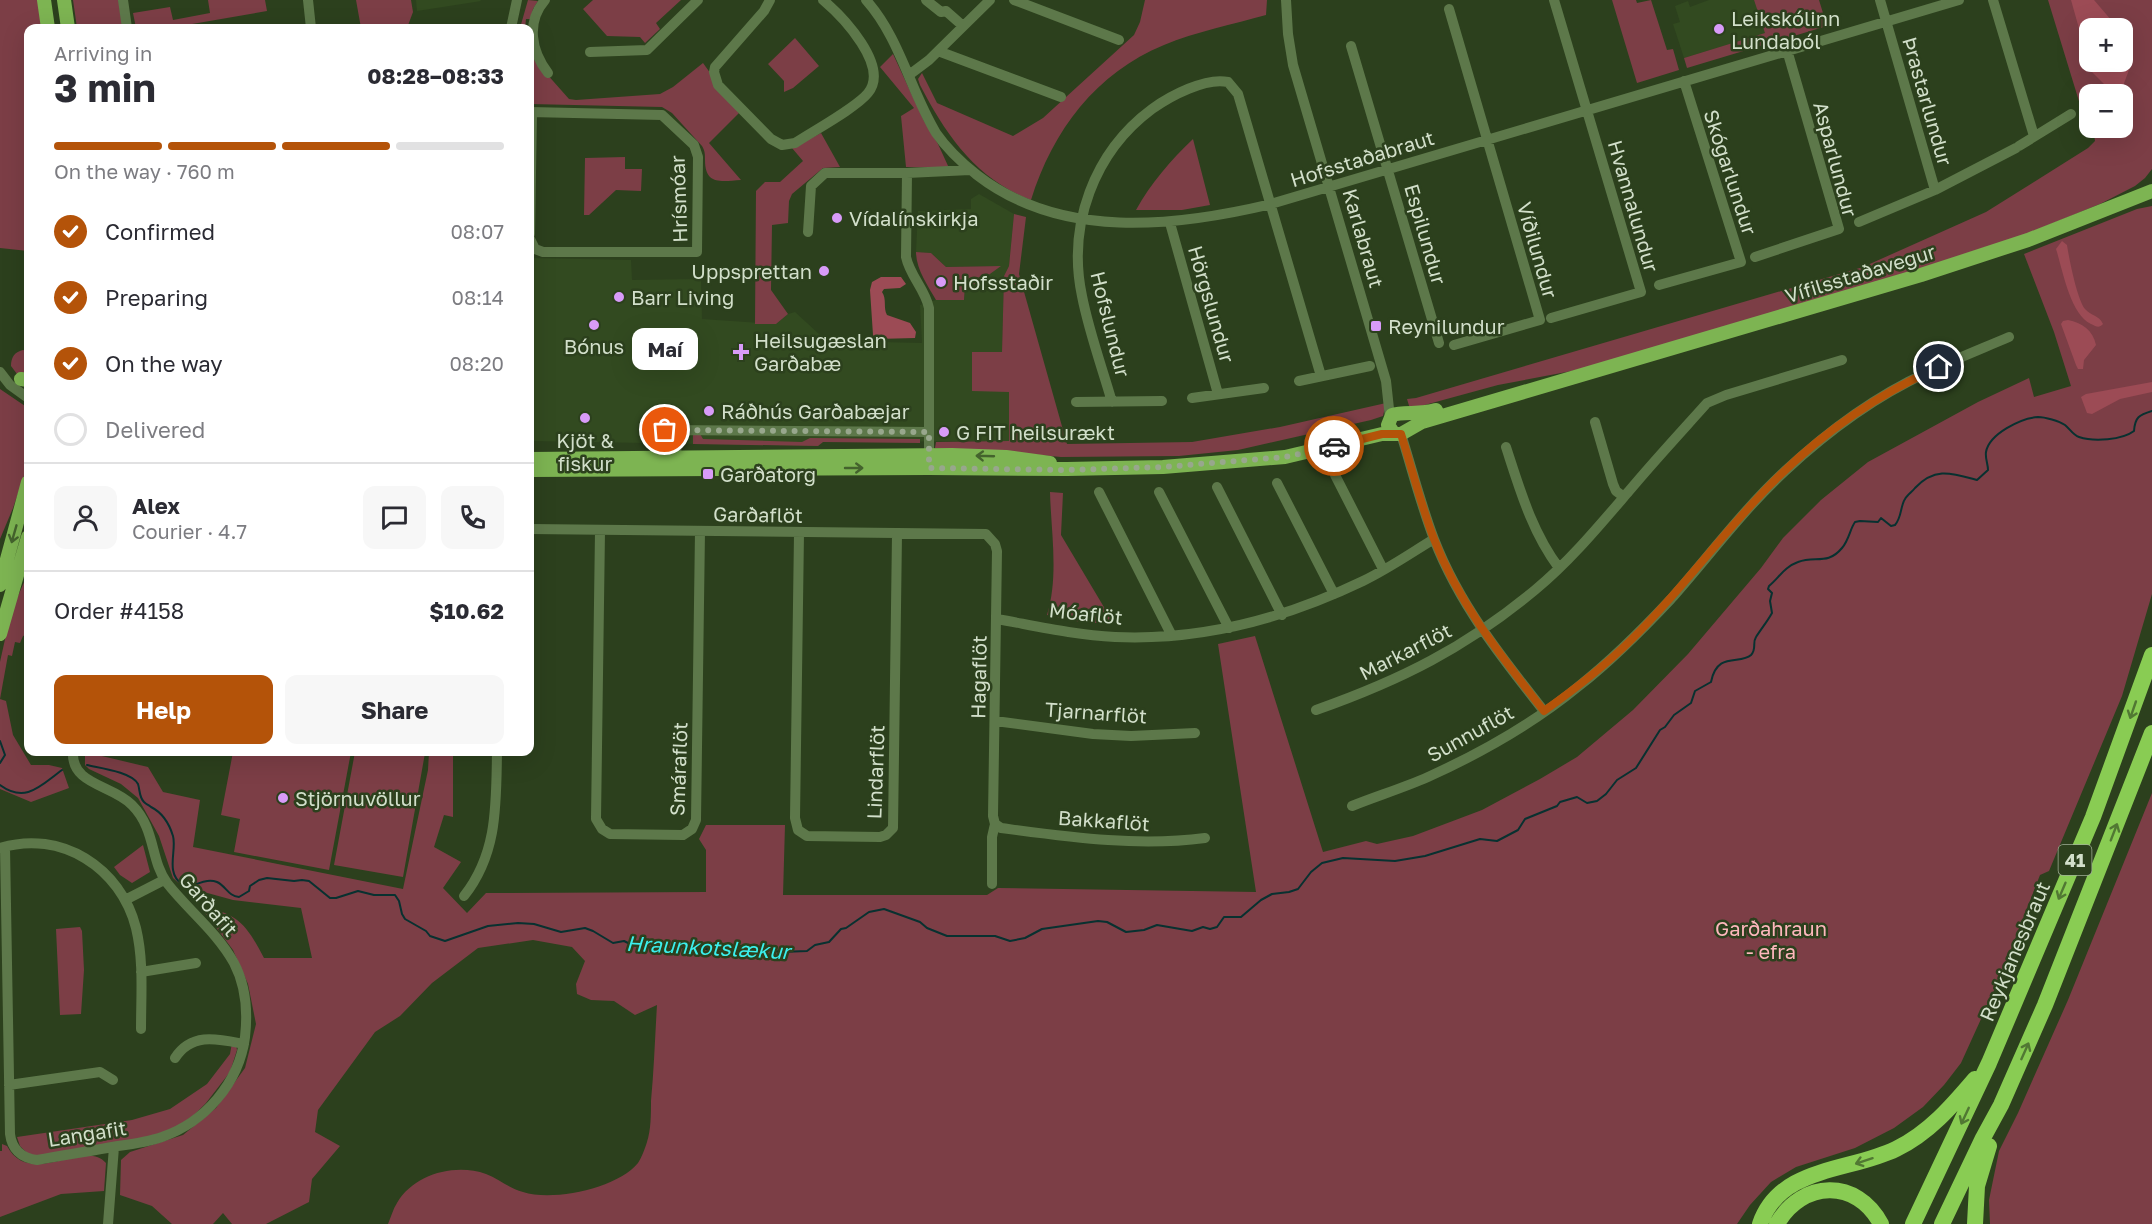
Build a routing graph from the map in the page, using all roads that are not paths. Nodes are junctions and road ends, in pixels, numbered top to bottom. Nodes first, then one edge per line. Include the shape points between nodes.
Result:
1 (44, 0) edge
2 (64, 0) edge
3 (123, 0) edge
4 (308, 0) edge
5 (517, 0) edge
6 (545, 0) edge
7 (698, 0) edge
8 (770, 0) edge
9 (823, 0) edge
10 (866, 0) edge
11 (926, 0) edge
12 (990, 0) edge
13 (1014, 0) edge
14 (1286, 0) edge
15 (1554, 0) edge
16 (1880, 0) edge
17 (1959, 0) edge
18 (1993, 0) edge
19 (1449, 9) dead end
20 (1886, 22) junction
21 (47, 24) edge
22 (67, 24) edge
23 (126, 24) edge
24 (311, 24) edge
25 (512, 24) edge
26 (963, 26) junction
27 (1119, 40) dead end
28 (1351, 46) dead end
29 (1787, 50) junction
30 (938, 51) junction
31 (590, 52) dead end
32 (548, 73) dead end
33 (909, 75) junction
34 (1684, 81) junction
35 (1061, 97) dead end
36 (1587, 110) junction
37 (534, 112) edge
38 (2071, 114) dead end
39 (2034, 136) junction
40 (1487, 139) junction
41 (1388, 168) junction
42 (970, 170) junction
43 (907, 173) junction
44 (2152, 182) edge
45 (1330, 186) junction
46 (1935, 190) junction
47 (2152, 191) edge
48 (2138, 196) junction
49 (1270, 204) junction
50 (1082, 219) junction
51 (1859, 222) dead end
52 (1170, 223) junction
53 (808, 232) dead end
54 (534, 247) edge
55 (1755, 257) dead end
56 (1659, 285) dead end
57 (1551, 318) dead end
58 (2009, 337) dead end
59 (1439, 343) dead end
60 (1454, 345) dead end
61 (1842, 360) dead end
62 (1370, 366) dead end
63 (0, 371) edge
64 (1589, 372) junction
65 (1321, 376) junction
66 (24, 380) edge
67 (1299, 381) dead end
68 (1264, 388) dead end
69 (1218, 394) junction
70 (24, 395) edge
71 (1192, 398) dead end
72 (1162, 401) dead end
73 (1076, 402) dead end
74 (1112, 402) junction
75 (1396, 416) junction
76 (1594, 422) dead end
77 (929, 432) junction
78 (1401, 433) junction
79 (1506, 447) dead end
80 (534, 458) edge
81 (1251, 459) junction
82 (929, 461) junction
83 (670, 464) junction
84 (534, 470) edge
85 (1335, 475) dead end
86 (1277, 483) dead end
87 (1217, 487) dead end
88 (1099, 492) dead end
89 (1160, 492) dead end
90 (24, 497) edge
91 (1624, 497) junction
92 (534, 530) edge
93 (600, 531) junction
94 (700, 531) junction
95 (799, 533) junction
96 (897, 534) junction
97 (986, 534) joint
98 (1434, 539) junction
99 (24, 550) edge
100 (1559, 568) junction
101 (1383, 569) junction
102 (24, 577) edge
103 (0, 585) edge
104 (1334, 594) junction
105 (8, 602) junction
106 (1282, 615) junction
107 (997, 619) junction
108 (1229, 628) junction
109 (1483, 630) junction
110 (0, 634) edge
111 (1172, 636) junction
112 (2152, 655) edge
113 (1317, 710) dead end
114 (1544, 711) junction
115 (995, 721) junction
116 (1195, 733) dead end
117 (2152, 733) edge
118 (73, 756) edge
119 (497, 756) edge
120 (1352, 806) dead end
121 (998, 826) junction
122 (1205, 838) dead end
123 (2, 847) edge
124 (164, 880) junction
125 (992, 884) dead end
126 (464, 896) dead end
127 (125, 900) junction
128 (196, 963) dead end
129 (141, 972) junction
130 (141, 1029) dead end
131 (244, 1044) junction
132 (175, 1058) dead end
133 (1989, 1063) junction
134 (113, 1080) dead end
135 (9, 1085) junction
136 (2001, 1105) junction
137 (114, 1147) junction
138 (108, 1224) edge
139 (1760, 1224) edge
140 (1777, 1224) edge
141 (1881, 1224) edge
142 (1913, 1224) edge
143 (1942, 1224) edge
144 (1974, 1224) edge

1 - 21 main road
2 - 22 main road
3 - 23 street
4 - 24 street
5 - 25 street
6 - 32 street via 534,16 534,44 539,62
7 - 31 street via 647,50
8 - 9 street via 714,72 718,85 771,139 786,145 795,143 862,98 872,85 873,70 863,47
10 - 33 street, Hofsstaðabraut via 889,33
11 - 26 street
12 - 26 street
13 - 27 street
14 - 45 street, Karlabraut via 1293,65
15 - 36 street
16 - 20 street, Þrastarlundur
17 - 20 street, Hofsstaðabraut
18 - 39 street
19 - 40 street
20 - 29 street, Hofsstaðabraut
20 - 46 street, Þrastarlundur
26 - 30 street
28 - 41 street, Espilundur
29 - 34 street, Hofsstaðabraut
29 - 55 street, Asparlundur via 1839,229
30 - 33 street
30 - 35 street
33 - 42 street, Hofsstaðabraut via 937,134
34 - 36 street, Hofsstaðabraut
34 - 56 street, Skógarlundur via 1741,262
36 - 40 street, Hofsstaðabraut
36 - 57 street, Hvannalundur via 1641,292
37 - 54 street, Hrísmóar via 666,117 697,150 697,252 543,252
38 - 39 street, Þrastarlundur
39 - 46 street, Þrastarlundur
40 - 41 street, Hofsstaðabraut
40 - 60 street, Víðilundur via 1540,320
41 - 45 street, Hofsstaðabraut
41 - 59 street, Espilundur
42 - 43 street
42 - 50 street, Hofsstaðabraut via 1021,203
43 - 53 street via 830,172 820,176 811,186
43 - 77 street via 906,257 929,308
44 - 48 main road, Vífilsstaðavegur
45 - 49 street, Hofsstaðabraut
45 - 75 street, Karlabraut
46 - 51 street, Þrastarlundur
47 - 48 main road, Vífilsstaðavegur
48 - 64 main road, Vífilsstaðavegur via 2028,240 1932,272
49 - 50 street, Hofslundur via 1238,94 1228,82 1216,81 1161,102 1128,130 1094,179
49 - 52 street, Hofsstaðabraut
49 - 65 street
50 - 52 street, Hofsstaðabraut
50 - 74 street, Hofslundur via 1078,252 1081,295
52 - 69 street, Hörgslundur
58 - 114 street, Sunnuflöt via 1893,390 1818,441 1768,487 1631,640
61 - 91 street, Markarflöt via 1707,403
62 - 65 street
63 - 66 street
63 - 70 street
64 - 75 main road, Vífilsstaðavegur via 1512,388 1426,413
64 - 78 main road, Vífilsstaðavegur via 1422,422
65 - 67 street
68 - 69 street, Hörgslundur
69 - 71 street, Hörgslundur
72 - 74 street, Hofslundur
73 - 74 street, Hofslundur
75 - 78 main road via 1389,428
75 - 78 main road via 1408,420
75 - 81 main road, Vífilsstaðavegur via 1376,428
76 - 91 street via 1613,484
77 - 82 street
77 - 83 street via 671,430
78 - 81 main road, Vífilsstaðavegur via 1285,457
78 - 98 street
79 - 100 street via 1530,517
80 - 83 main road, Vífilsstaðavegur
81 - 82 main road, Vífilsstaðavegur via 1084,469
82 - 83 main road, Vífilsstaðavegur
83 - 84 main road, Vífilsstaðavegur
85 - 101 street
86 - 104 street
87 - 106 street
88 - 111 street, Móaflöt
89 - 108 street
90 -> 103 main road
91 - 100 street, Markarflöt
92 - 93 street, Garðaflöt
93 - 94 street, Garðaflöt
93 - 94 street, Smáraflöt via 596,819 610,834 683,835 696,820
94 - 95 street, Garðaflöt
95 - 96 street, Garðaflöt
95 - 96 street, Lindarflöt via 795,818 798,830 807,836 880,837 892,828
96 - 97 street, Garðaflöt
97 - 107 street, Hagaflöt via 997,551
98 - 101 street, Móaflöt
98 - 109 street via 1456,587
99 - 105 main road
100 - 109 street, Markarflöt
101 - 104 street, Móaflöt
102 - 105 main road
104 - 106 street, Móaflöt
105 - 110 main road
106 - 108 street, Móaflöt
107 - 111 street, Móaflöt via 1115,637
107 - 115 street, Hagaflöt
108 - 111 street, Móaflöt
109 - 113 street, Markarflöt via 1427,664
109 - 114 street
112 -> 133 highway, Reykjanesbraut / 41 via 2093,817
114 - 120 street, Sunnuflöt via 1455,764
115 - 116 street, Tjarnarflöt via 1131,736
115 - 121 street, Hagaflöt via 993,816
136 -> 117 highway, 41 via 2045,1005
118 - 124 street, Garðafit via 81,776 123,797 142,817
119 - 126 street via 496,815 490,842 474,884
121 - 122 street, Bakkaflöt via 1109,841
121 - 125 street, Hagaflöt via 992,837
123 - 127 street via 44,843 81,855 107,875
123 - 135 street, Langafit
124 - 127 street
124 - 131 street, Garðafit via 223,946 238,972 247,1011
127 - 129 street via 136,929
128 - 129 street
129 - 130 street
131 - 132 street via 202,1039 186,1045
131 - 137 street, Langafit via 226,1086 198,1117 162,1137
133 -> 139 highway via 1943,1116 1917,1137 1886,1154 1791,1184 1770,1204
133 -> 142 highway, Reykjanesbraut / 41
134 - 135 street via 100,1072
135 - 137 street, Langafit via 10,1139 20,1154 37,1160
136 - 143 highway, 41
136 - 144 highway via 1977,1186
137 - 138 street
140 - 141 highway via 1798,1199 1828,1190 1848,1193 1864,1202

